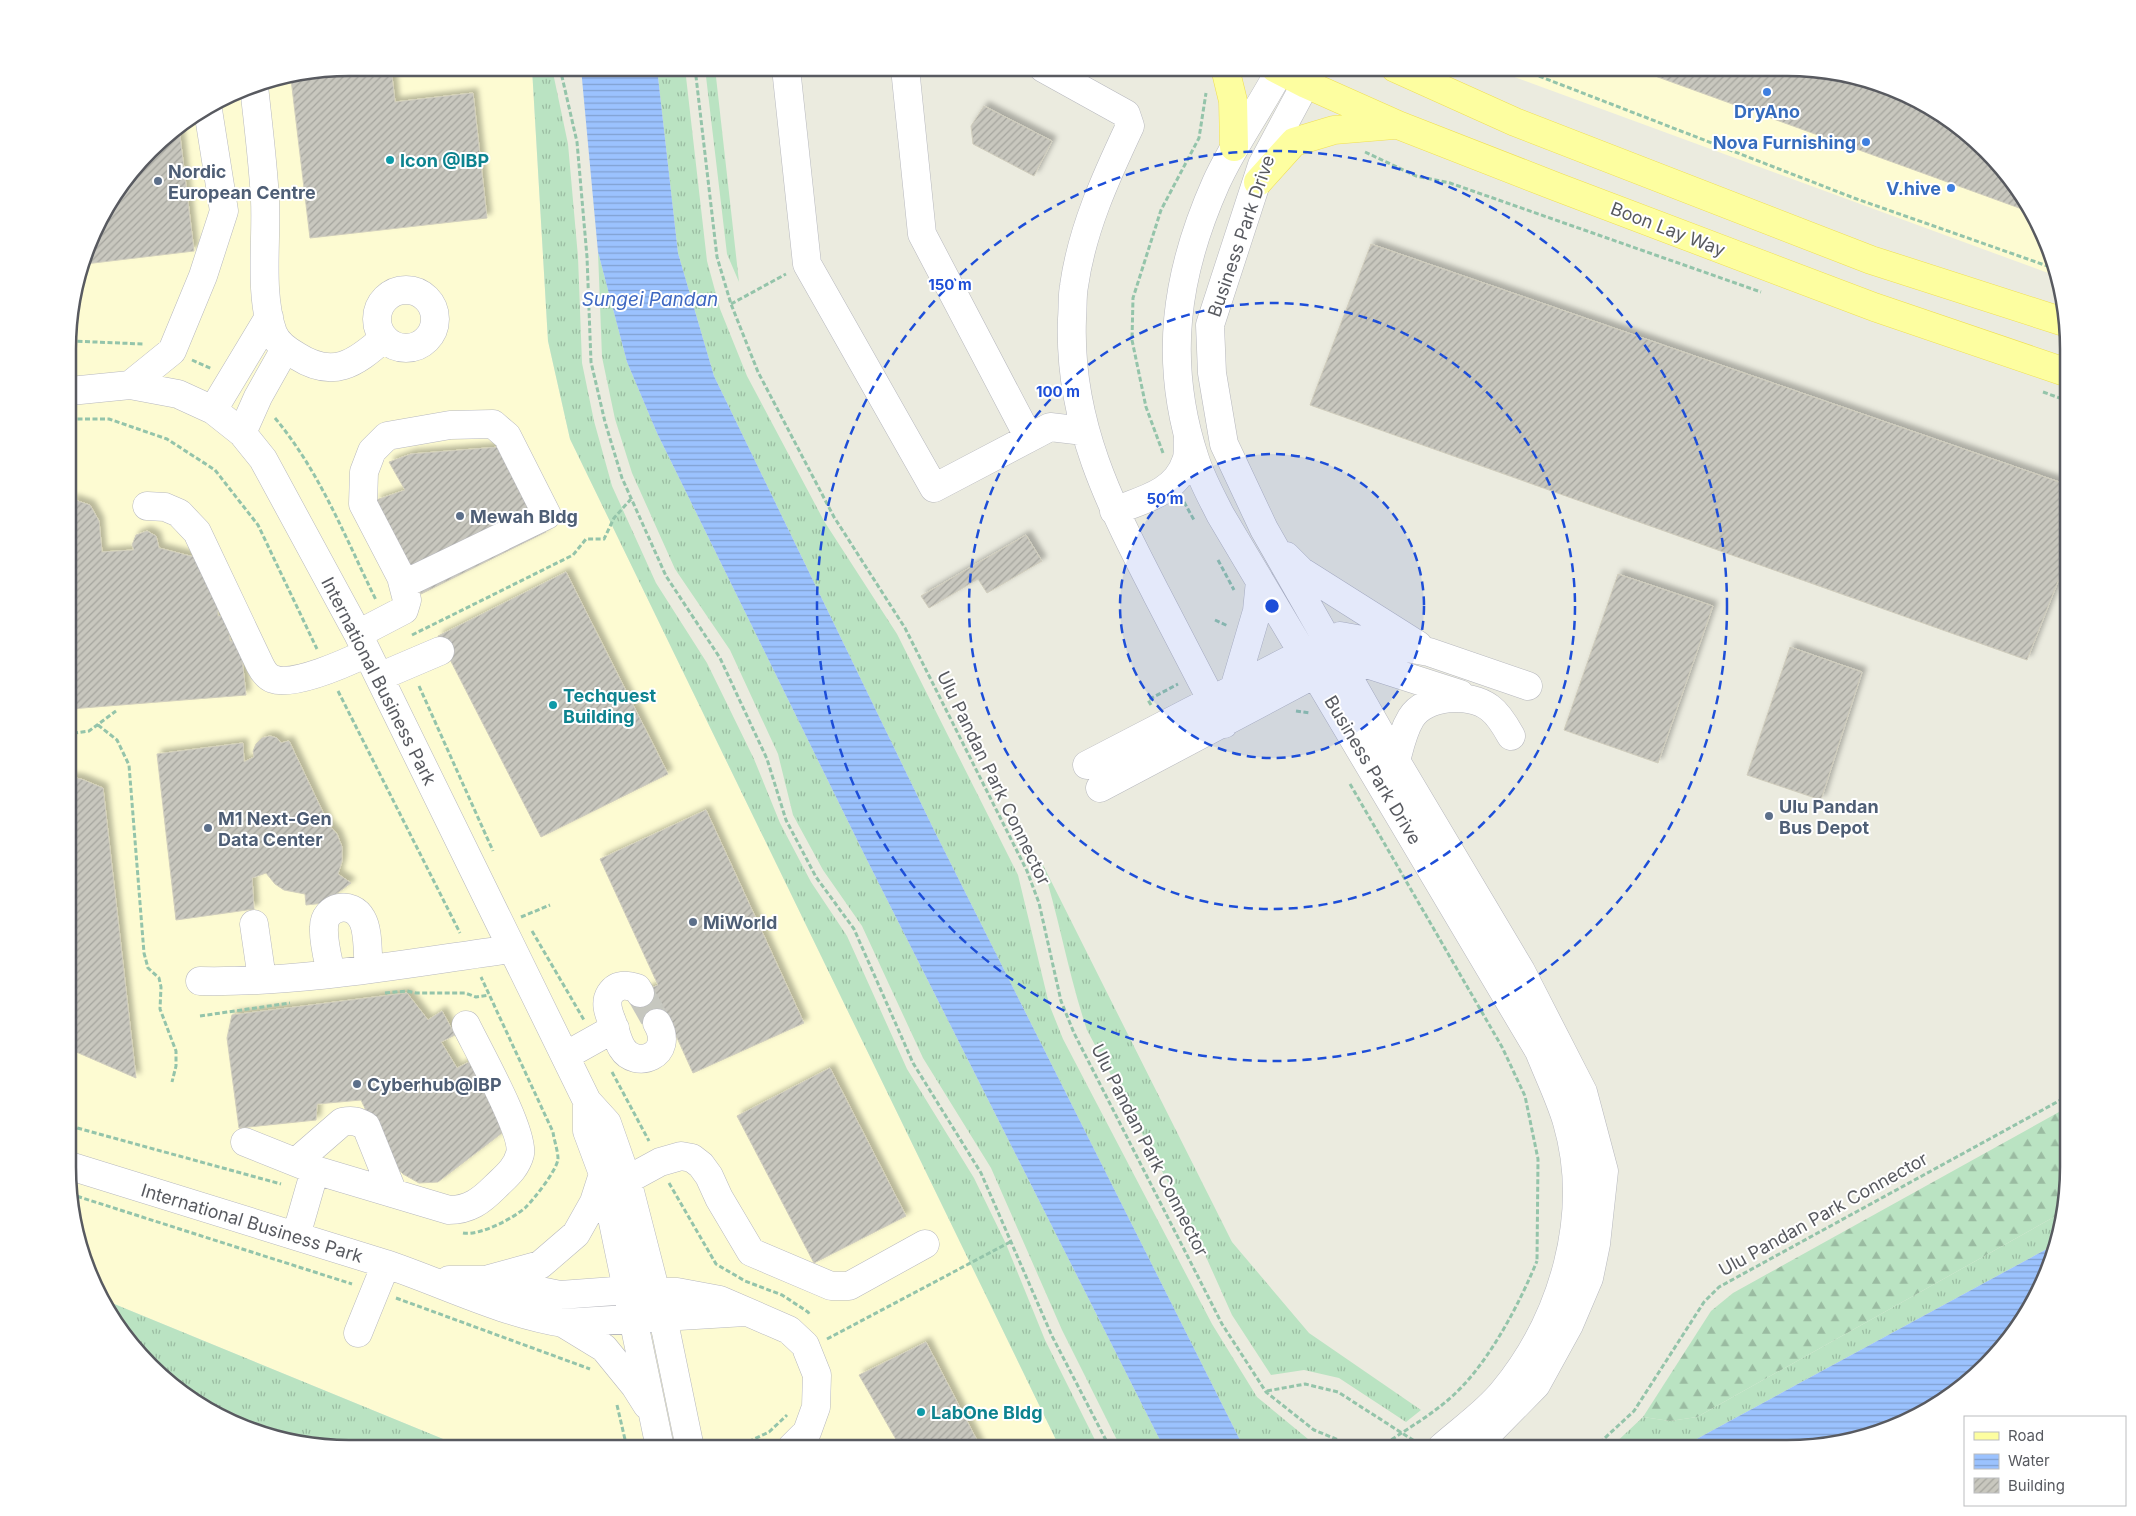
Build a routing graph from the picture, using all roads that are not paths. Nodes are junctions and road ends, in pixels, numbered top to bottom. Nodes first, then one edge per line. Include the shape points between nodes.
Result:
1 (787, 76) edge
2 (906, 76) edge
3 (1057, 76) edge
4 (1227, 76) edge
5 (1275, 76) edge
6 (1310, 76) edge
7 (1413, 76) edge
8 (1443, 76) edge
9 (255, 93) edge
10 (209, 115) edge
11 (1515, 122) junction
12 (1398, 125) junction
13 (1234, 147) junction
14 (1258, 182) junction
15 (269, 317) junction
16 (2058, 320) edge
17 (384, 338) dead end
18 (285, 349) junction
19 (2060, 370) edge
20 (130, 385) junction
21 (76, 390) edge
22 (212, 410) junction
23 (1084, 431) junction
24 (242, 433) junction
25 (1188, 436) junction
26 (1029, 438) junction
27 (147, 506) dead end
28 (1114, 511) junction
29 (1271, 541) junction
30 (1260, 581) junction
31 (404, 584) junction
32 (440, 651) dead end
33 (1334, 652) junction
34 (1429, 652) junction
35 (368, 655) junction
36 (1309, 664) junction
37 (1528, 686) dead end
38 (1223, 694) junction
39 (1472, 698) junction
40 (1224, 724) junction
41 (1511, 736) dead end
42 (1396, 761) junction
43 (254, 924) dead end
44 (511, 949) junction
45 (369, 968) junction
46 (331, 973) junction
47 (262, 979) junction
48 (200, 981) dead end
49 (640, 993) tunnel mouth
50 (658, 1023) tunnel mouth
51 (466, 1025) dead end
52 (604, 1034) junction
53 (565, 1056) junction
54 (245, 1142) dead end
55 (76, 1168) edge
56 (306, 1175) junction
57 (615, 1177) junction
58 (393, 1193) junction
59 (296, 1236) junction
60 (925, 1244) dead end
61 (386, 1264) junction
62 (1577, 1276) junction
63 (435, 1280) junction
64 (486, 1280) junction
65 (654, 1289) junction
66 (628, 1290) junction
67 (745, 1312) junction
68 (633, 1318) junction
69 (662, 1318) junction
70 (563, 1323) junction
71 (358, 1333) dead end
72 (654, 1418) junction
73 (658, 1440) edge
74 (688, 1440) edge
75 (799, 1440) edge
76 (1442, 1440) edge
77 (1482, 1440) edge

1 - 26 street via 807,264 934,488
2 - 26 street via 922,234
3 - 23 street via 1126,114 1130,126 1106,178 1085,236 1073,287 1071,340
4 - 13 main road via 1233,101
5 - 13 street, Business Park Drive
6 - 12 main road, Boon Lay Way
6 - 14 street, Business Park Drive via 1262,165
7 - 11 main road
8 - 11 main road
9 - 15 street via 265,199 265,281
10 - 20 street via 224,211 203,276 172,351
11 - 16 main road via 1871,260
12 - 14 main road via 1334,130 1294,142
12 - 19 main road, Boon Lay Way via 1874,307
13 - 25 street, Business Park Drive via 1216,182 1185,265 1176,342 1178,388
14 - 29 street, Business Park Drive via 1210,325 1212,372 1224,444
15 - 18 street via 273,334
15 - 22 street
17 - 18 street via 356,361 342,367 323,368
18 - 24 street
20 - 21 street, International Business Park
20 - 22 street, International Business Park via 178,394
22 - 24 street, International Business Park
23 - 26 street via 1050,427
23 - 28 street
24 - 35 street, International Business Park via 263,459
25 - 28 street via 1187,460 1174,484
25 - 30 street, Business Park Drive via 1195,461 1220,514
27 - 35 street via 165,507 179,513 197,532 260,666 274,680 328,671
28 - 38 street
29 - 33 street, Business Park Drive
29 - 34 street via 1301,571
30 - 36 street, Business Park Drive
30 - 38 street via 1255,620
31 - 31 street via 364,504 364,472 372,452 387,436 450,425 493,424 507,436 546,515
31 - 35 street via 407,600 404,610 386,620
32 - 35 street via 408,663
33 - 34 street via 1340,636
33 - 39 street
33 - 42 street, Business Park Drive
34 - 37 street
35 - 44 street, International Business Park
36 - 38 street
36 - 40 street
36 - 62 street, Business Park Drive via 1539,1051 1567,1122 1576,1168 1577,1207 1572,1249
38 - 40 street
38 - 40 street via 1093,777
39 - 41 street via 1491,708
39 - 42 street via 1430,701 1412,716
42 - 62 street, Business Park Drive via 1521,970 1583,1092 1604,1171 1596,1244
43 - 47 street
44 - 45 street
44 - 53 street, International Business Park
45 - 46 street
45 - 46 street via 363,921 351,908 342,907 331,912 324,927
46 - 47 street
47 - 48 street
49 - 52 street via 638,988 628,985 618,986 609,994
50 - 52 street via 664,1034 663,1043 654,1055 642,1059 633,1058
51 - 58 street via 518,1133 520,1153 514,1169 482,1200 463,1210 449,1210
52 - 53 street
53 - 57 street, International Business Park via 587,1101 587,1131
54 - 56 street
55 - 59 street, International Business Park
56 - 58 street
56 - 58 street via 342,1122 358,1121 366,1126
56 - 59 street
57 - 60 street via 681,1156 692,1158 701,1165 751,1252 831,1286 849,1286
57 - 64 street via 594,1202 576,1234 540,1265
57 - 65 street, International Business Park
57 - 66 street, International Business Park
59 - 61 street, International Business Park
61 - 63 street, International Business Park
61 - 71 street
62 - 76 street, Business Park Drive via 1532,1354 1502,1394
62 - 77 street, Business Park Drive via 1569,1326 1536,1385
63 - 64 street, International Business Park
63 - 70 street, International Business Park via 530,1316
64 - 66 street, International Business Park via 560,1295
65 - 66 street, International Business Park
65 - 67 street via 720,1300
65 - 69 street
66 - 68 street
67 - 69 street, International Business Park
67 - 75 street via 770,1321 805,1345 817,1375 816,1407 807,1432
68 - 69 street, International Business Park
68 - 70 street, International Business Park
68 - 72 street
69 - 74 street
70 - 72 street via 604,1348 635,1386
72 - 73 street

